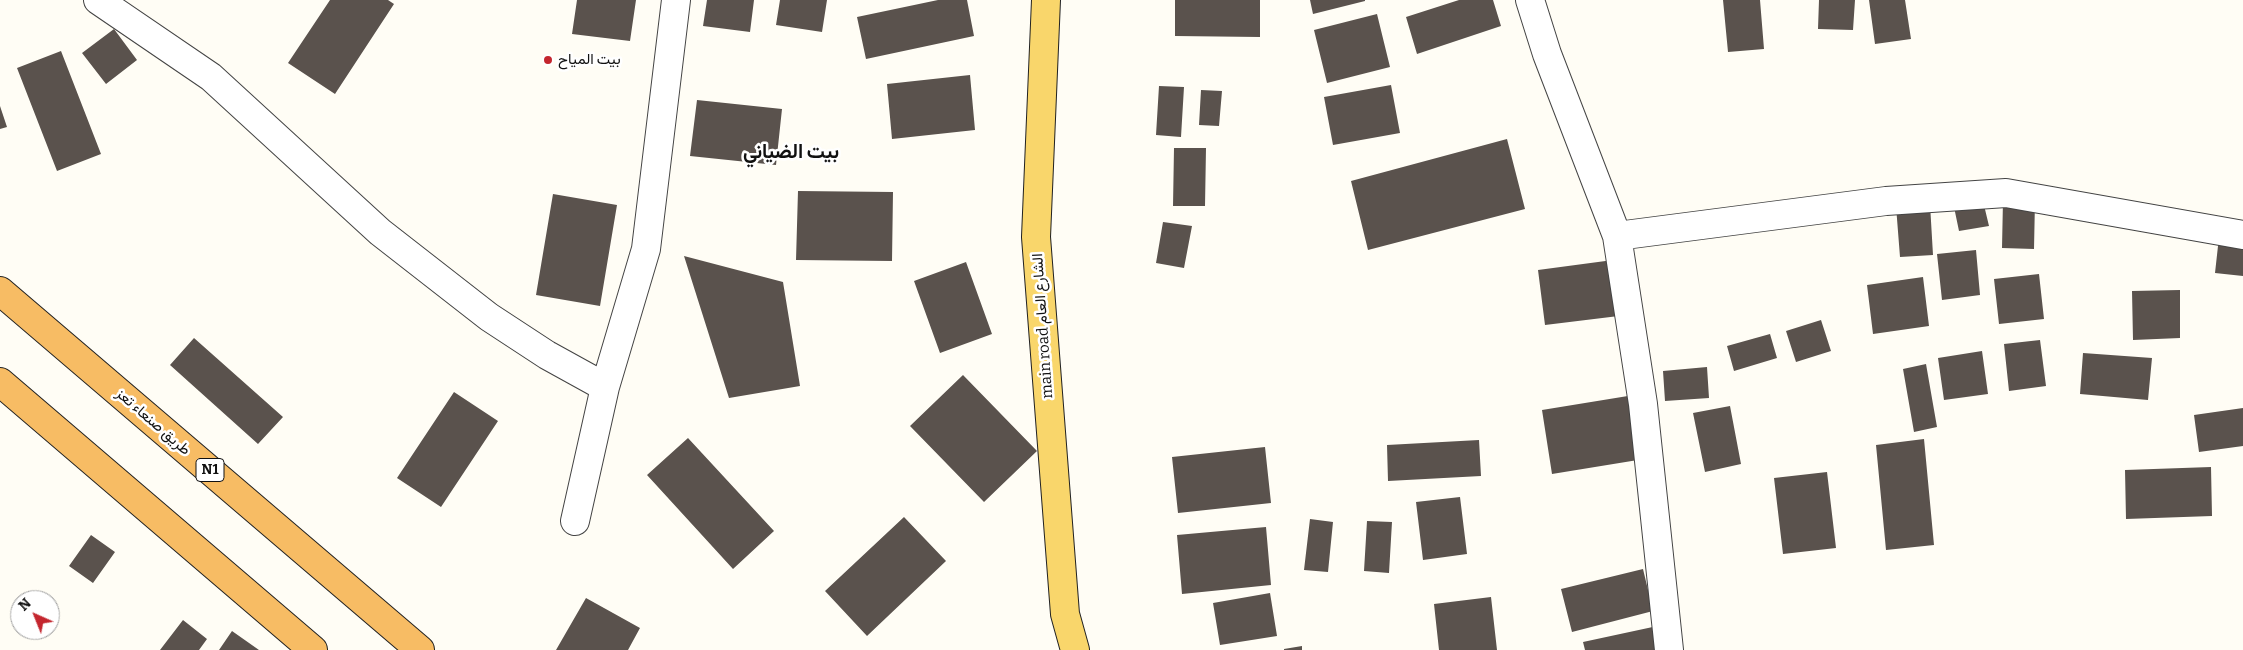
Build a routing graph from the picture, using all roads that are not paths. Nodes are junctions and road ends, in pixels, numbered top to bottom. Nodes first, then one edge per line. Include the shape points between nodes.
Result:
1 (98, 0) edge
2 (676, 0) edge
3 (1046, 0) edge
4 (1530, 0) edge
5 (2243, 235) edge
6 (1617, 236) junction
7 (0, 291) edge
8 (0, 382) edge
9 (605, 387) junction
10 (575, 521) dead end
11 (313, 650) edge
12 (420, 650) edge
13 (1075, 650) edge
14 (1669, 650) edge

1 - 9 street via 211,77 380,232 489,317 546,356
2 - 9 street via 646,250
3 - 13 main road, main road الشارع العام via 1036,236 1064,614
4 - 6 street via 1547,54
5 - 6 street via 2006,193 1886,201
6 - 14 street via 1643,404
7 - 12 highway, طريق صنعاء تعز / N1
8 - 11 highway
9 - 10 street

